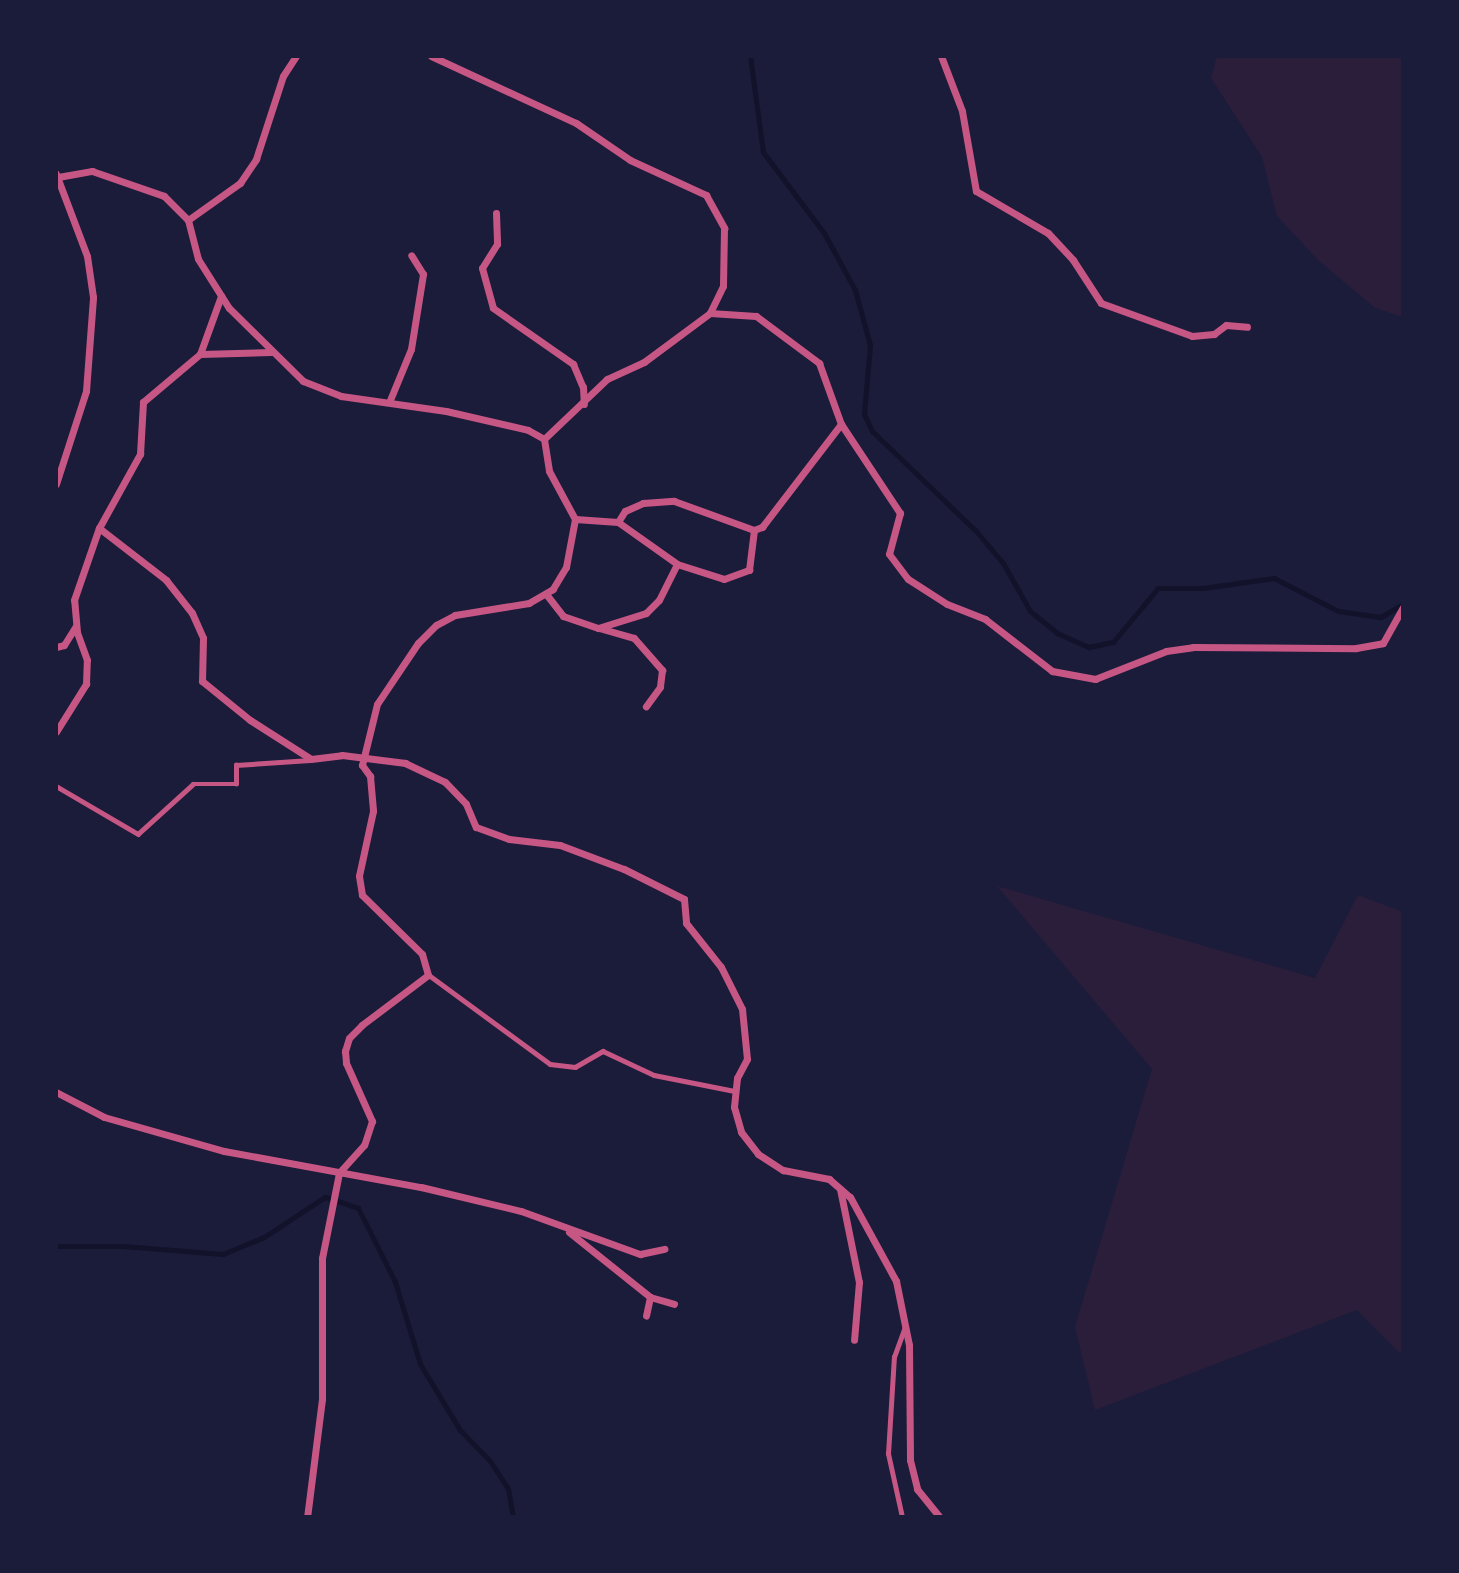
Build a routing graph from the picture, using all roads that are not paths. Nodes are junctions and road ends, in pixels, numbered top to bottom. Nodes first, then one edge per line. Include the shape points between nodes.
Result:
1 (296, 56) edge
2 (430, 56) edge
3 (941, 56) edge
4 (57, 176) edge
5 (496, 213) dead end
6 (188, 220) junction
7 (411, 255) dead end
8 (221, 296) junction
9 (710, 313) junction
10 (1247, 327) dead end
11 (271, 352) junction
12 (200, 354) junction
13 (390, 400) junction
14 (584, 405) junction
15 (841, 424) junction
16 (544, 439) junction
17 (56, 484) edge
18 (575, 519) junction
19 (618, 522) junction
20 (99, 528) junction
21 (754, 530) junction
22 (677, 564) junction
23 (547, 594) junction
24 (1402, 609) edge
25 (76, 626) junction
26 (598, 628) junction
27 (56, 647) edge
28 (646, 706) dead end
29 (56, 731) edge
30 (365, 756) junction
31 (311, 760) junction
32 (56, 786) edge
33 (428, 975) junction
34 (735, 1091) junction
35 (56, 1092) edge
36 (339, 1172) junction
37 (840, 1189) junction
38 (563, 1228) junction
39 (664, 1249) dead end
40 (650, 1297) junction
41 (674, 1304) dead end
42 (646, 1316) dead end
43 (906, 1322) junction
44 (854, 1340) dead end
45 (307, 1517) edge
46 (902, 1517) edge
47 (940, 1517) edge

1 - 6 street via 282,76 256,159 240,183
2 - 9 street via 576,123 630,160 706,195 724,228 723,286
3 - 10 street via 962,111 976,191 1048,233 1073,260 1101,303 1192,335 1214,334 1226,325
4 - 6 street via 92,171 145,187 164,196
4 - 17 street via 87,256 93,297 86,391
5 - 14 street via 493,229 497,244 482,268 493,308 573,364 583,387
6 - 8 street via 198,259
7 - 13 street via 423,274 411,349
8 - 11 street
8 - 12 street
9 - 14 street via 644,362 607,379
9 - 15 street via 756,316 785,333 819,363
11 - 12 street
11 - 13 street via 320,390
12 - 20 street via 143,402 140,454
13 - 16 street via 528,430
14 - 16 street
15 - 21 street via 762,527
15 - 24 street via 900,513 889,554 908,579 947,604 985,619 1052,671 1095,679 1166,651 1193,647 1356,648 1383,643
16 - 18 street via 549,471
18 - 19 street
18 - 23 street via 566,566
19 - 21 street via 625,511 643,503 674,501
19 - 22 street
20 - 25 street via 74,600
20 - 31 street via 166,580 192,613 203,638 202,681
21 - 22 street via 749,570 724,579
22 - 26 street via 659,600 646,613
23 - 26 street via 563,615
23 - 30 street via 529,603 455,615 436,625 385,689
25 - 27 street via 64,645
25 - 29 street via 88,660 86,684
26 - 28 street via 634,638 663,670 660,687
30 - 31 street
30 - 33 street via 362,765 370,776 373,811 359,876 362,895 422,954
30 - 34 street via 405,763 445,782 466,804 476,827 509,839 560,845 624,869 684,899 686,923 721,967 742,1009 747,1059
31 - 32 lane via 236,765 236,785 192,785 138,834
33 - 34 lane via 550,1063 575,1067 603,1051 654,1075
33 - 36 street via 349,1038 346,1063 372,1121 364,1145
34 - 37 street via 741,1132 758,1154 783,1170 829,1180
35 - 36 street via 104,1117 225,1151
36 - 38 street via 521,1211
36 - 45 street via 322,1258 322,1399
37 - 43 street via 879,1243 896,1281
37 - 44 street via 859,1283
38 - 39 street via 640,1254
38 - 40 street
40 - 41 street
40 - 42 street
43 - 46 lane via 894,1357 888,1454
43 - 47 street via 910,1460 917,1489

